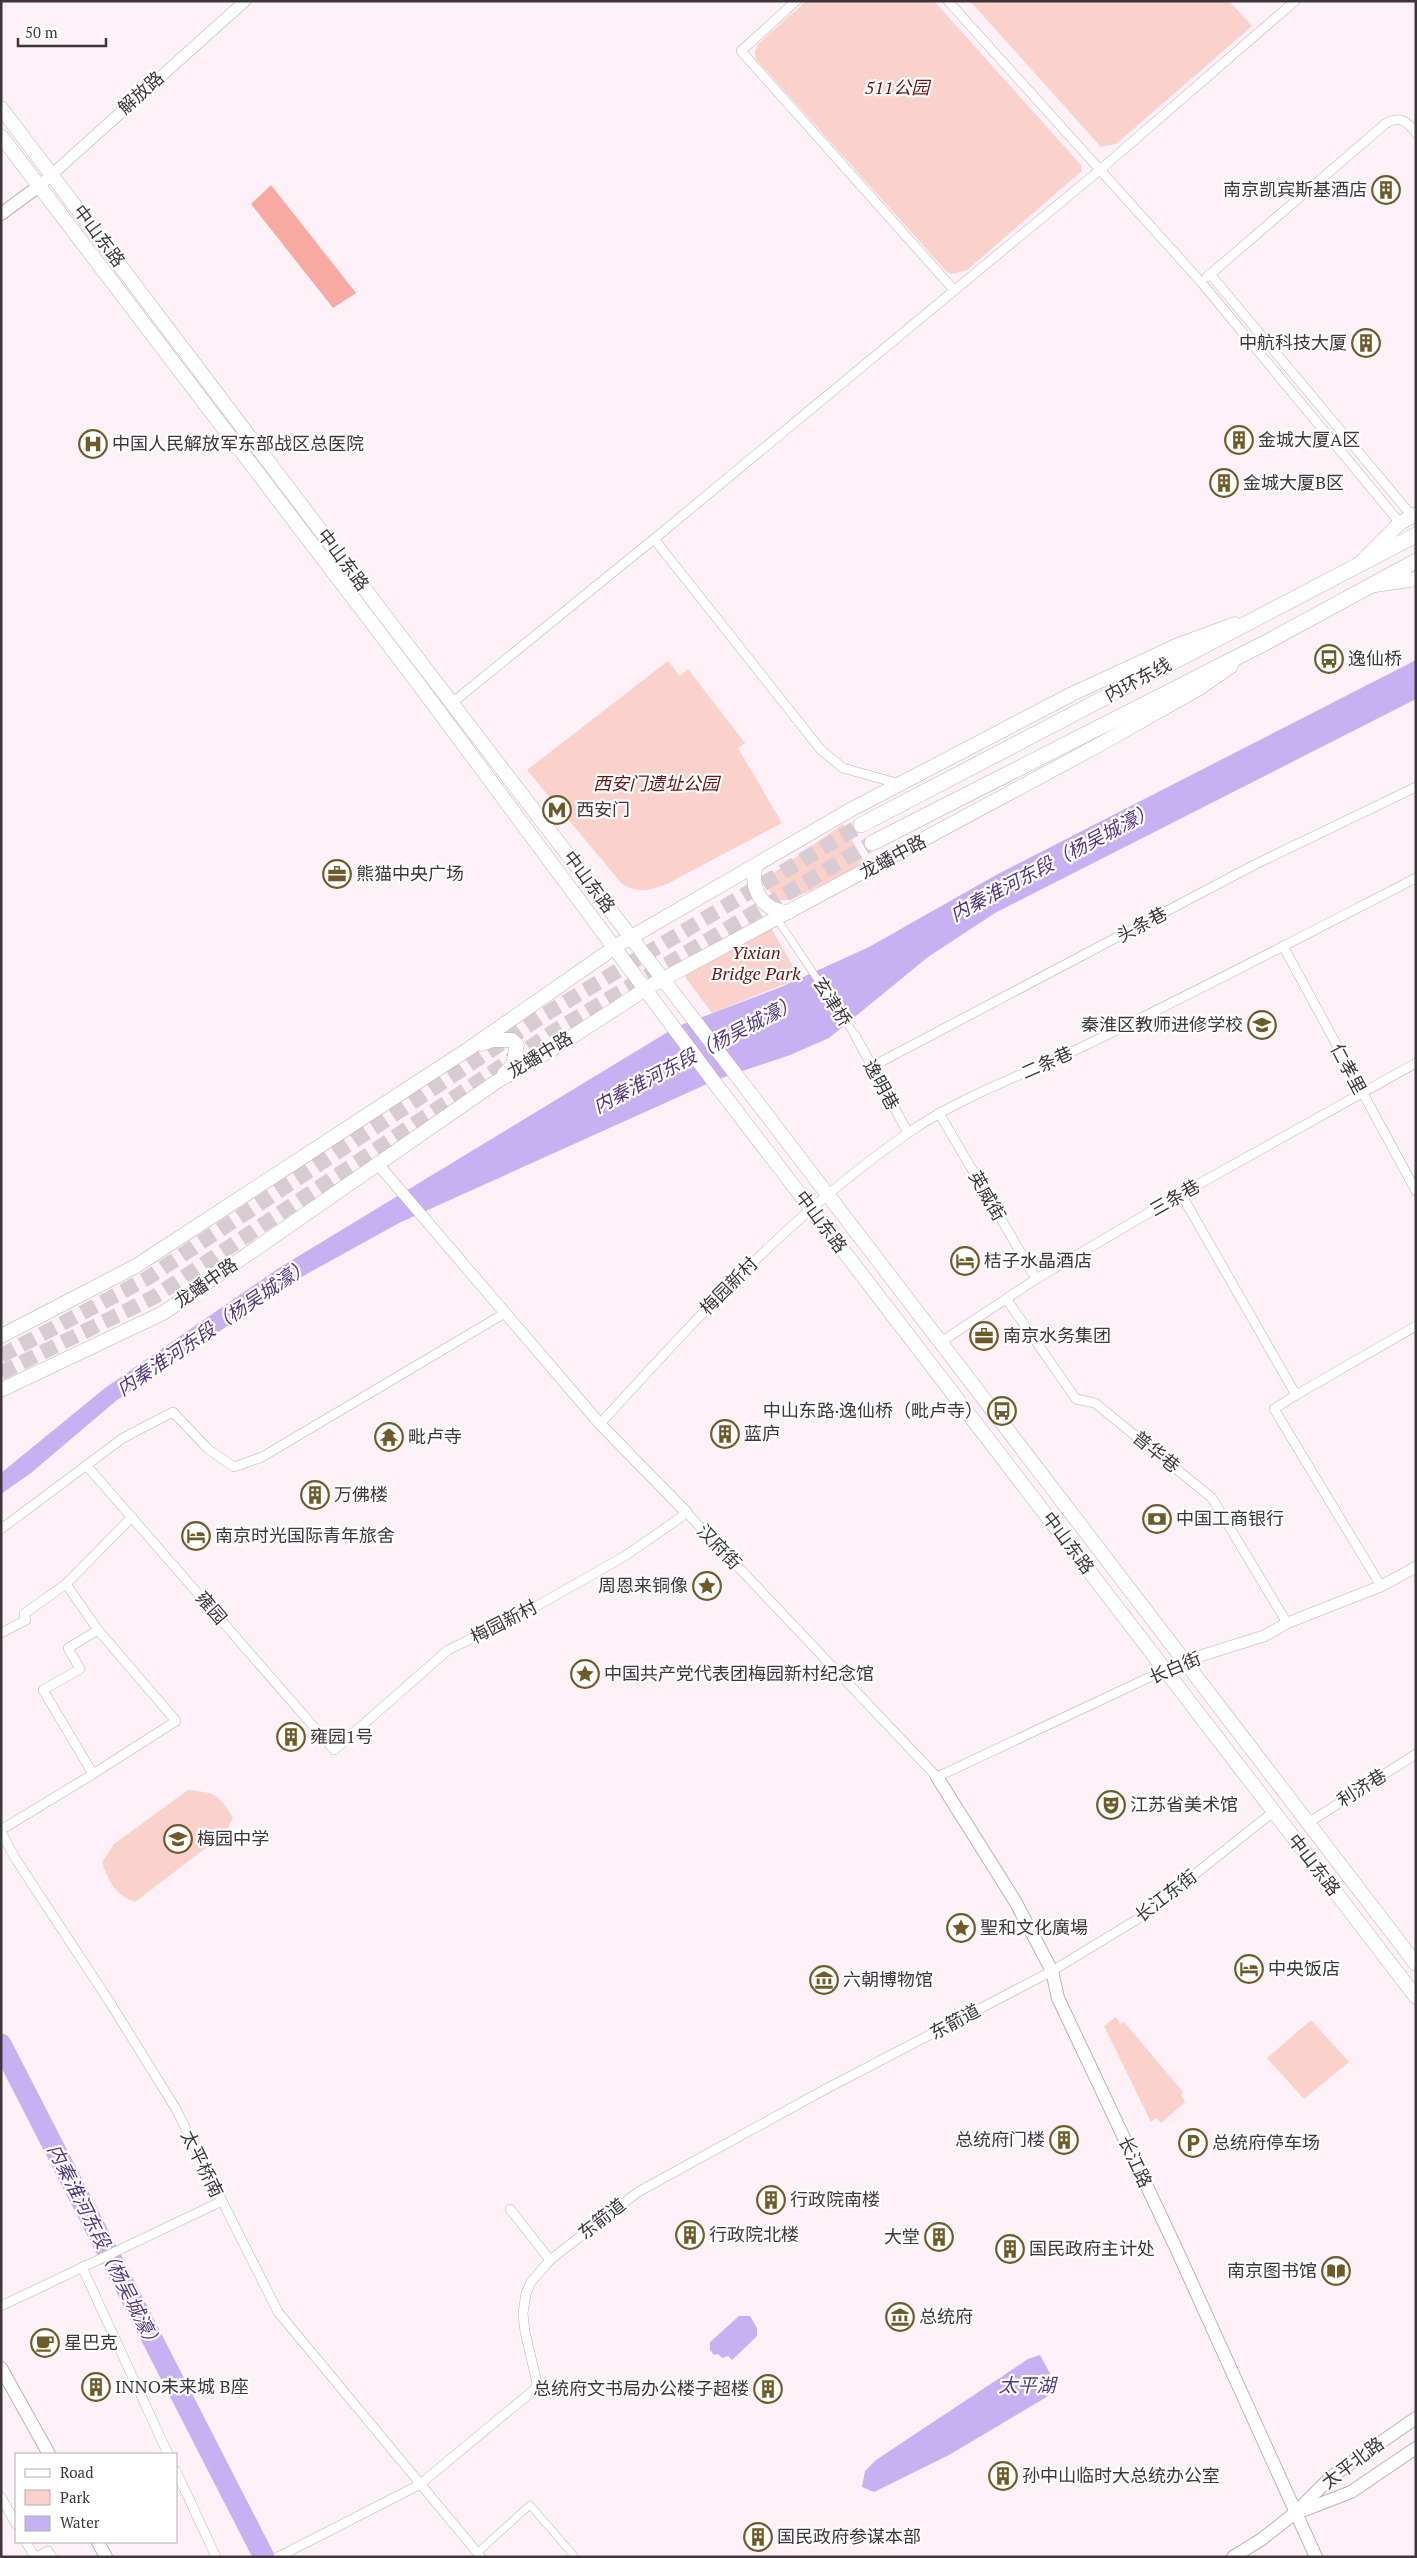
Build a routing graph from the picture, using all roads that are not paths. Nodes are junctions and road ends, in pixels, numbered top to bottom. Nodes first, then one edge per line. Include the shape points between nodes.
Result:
1 (245, 1) edge
2 (796, 1) edge
3 (948, 1) edge
4 (1295, 1) edge
5 (1, 108) edge
6 (1416, 133) edge
7 (1, 136) edge
8 (1101, 169) junction
9 (52, 174) junction
10 (39, 186) junction
11 (1, 214) edge
12 (1210, 274) junction
13 (1201, 282) junction
14 (954, 290) junction
15 (1409, 517) edge
16 (1416, 536) edge
17 (654, 539) junction
18 (1416, 561) edge
19 (1357, 566) junction
20 (1416, 579) edge
21 (1367, 586) junction
22 (1273, 610) junction
23 (1265, 643) junction
24 (452, 703) junction
25 (900, 784) junction
26 (1416, 787) edge
27 (861, 825) tunnel mouth
28 (872, 843) tunnel mouth
29 (756, 865) junction
30 (1416, 878) edge
31 (783, 915) junction
32 (631, 937) junction
33 (1283, 946) junction
34 (613, 948) junction
35 (663, 979) junction
36 (644, 990) junction
37 (854, 1036) joint
38 (470, 1048) junction
39 (1416, 1063) edge
40 (871, 1067) junction
41 (496, 1082) junction
42 (1362, 1094) junction
43 (939, 1113) junction
44 (908, 1133) junction
45 (377, 1163) junction
46 (1416, 1190) edge
47 (1181, 1194) junction
48 (825, 1196) junction
49 (811, 1209) junction
50 (1036, 1279) junction
51 (1007, 1300) junction
52 (505, 1313) junction
53 (1416, 1326) edge
54 (1, 1336) edge
55 (941, 1342) junction
56 (1, 1390) edge
57 (1296, 1395) junction
58 (600, 1424) junction
59 (87, 1466) junction
60 (687, 1513) junction
61 (132, 1517) junction
62 (1, 1530) edge
63 (1416, 1567) edge
64 (66, 1584) junction
65 (1381, 1586) junction
66 (1287, 1623) junction
67 (98, 1630) junction
68 (1, 1633) edge
69 (1184, 1661) junction
70 (1165, 1670) junction
71 (334, 1750) joint
72 (1416, 1754) edge
73 (93, 1774) junction
74 (937, 1777) junction
75 (1273, 1812) junction
76 (1308, 1823) junction
77 (1, 1831) edge
78 (1416, 1964) edge
79 (1052, 1971) junction
80 (1416, 1997) edge
81 (220, 2202) junction
82 (510, 2208) dead end
83 (550, 2260) junction
84 (82, 2267) junction
85 (1, 2306) edge
86 (1, 2368) edge
87 (1416, 2418) edge
88 (1416, 2448) edge
89 (48, 2453) edge
90 (168, 2453) edge
91 (178, 2475) edge
92 (418, 2484) junction
93 (1, 2497) edge
94 (1295, 2513) junction
95 (15, 2522) edge
96 (27, 2543) edge
97 (99, 2543) edge
98 (479, 2555) edge
99 (279, 2556) edge
100 (36, 2557) edge
101 (52, 2557) edge
102 (106, 2557) edge
103 (216, 2557) edge
104 (575, 2557) edge
105 (1232, 2557) edge
106 (1316, 2557) edge

1 - 9 street, 解放路
2 - 14 street via 741,51
3 - 8 street
4 - 8 street
5 - 9 main road, 中山东路
6 - 12 street via 1401,119 1393,119
7 - 10 main road, 中山东路
8 - 13 street
8 - 14 street
9 - 10 street, 解放路
9 - 24 main road, 中山东路
10 - 11 main road
10 - 34 main road, 中山东路 via 417,682
12 - 13 street
12 - 15 street
13 - 15 street
14 - 17 street
15 - 19 main road
16 - 19 highway, 内环东线
17 - 24 street
17 - 25 street via 821,750 843,768
18 - 21 highway, 内环东线
19 - 22 highway, 内环东线
20 - 21 main road
21 - 23 highway, 内环东线
22 - 25 main road via 1178,645 1072,694
22 - 27 highway, 内环东线
23 - 28 highway, 内环东线
23 - 31 main road, 龙蟠中路 via 1198,689
24 - 32 main road, 中山东路
25 - 29 main road
26 - 40 street, 头条巷 via 1254,865
29 - 31 main road via 754,882 762,900
29 - 32 main road
30 - 33 street, 二条巷
31 - 35 main road, 龙蟠中路
31 - 37 street, 玄津桥
32 - 34 main road
32 - 35 main road, 中山东路
33 - 42 street, 仁孝里
33 - 43 street, 二条巷 via 1087,1044
34 - 36 main road, 中山东路
34 - 38 main road
35 - 36 main road, 龙蟠中路
35 - 48 main road, 中山东路
36 - 41 main road, 龙蟠中路
36 - 49 main road, 中山东路
37 - 40 street, 逸明巷
38 - 41 main road via 493,1040 512,1040 517,1045 513,1065
38 - 54 main road via 136,1266
39 - 42 street, 三条巷
40 - 44 street, 逸明巷
41 - 45 main road, 龙蟠中路
42 - 46 street, 仁孝里
42 - 47 street, 三条巷
43 - 44 street, 二条巷
43 - 50 street, 英威街
44 - 48 street, 二条巷
45 - 52 street, 汉府街
45 - 56 main road, 龙蟠中路 via 163,1313
47 - 50 street, 三条巷
47 - 57 street
48 - 49 street, 梅园新村
48 - 55 main road, 中山东路
49 - 58 street, 梅园新村 via 724,1288
49 - 70 main road, 中山东路
50 - 51 street, 三条巷
51 - 55 street, 三条巷
51 - 66 street, 普华巷 via 1076,1398 1095,1403 1212,1498
52 - 58 street, 汉府街
52 - 59 street via 262,1457 234,1467 208,1449 174,1412 123,1438
53 - 57 street
55 - 69 main road, 中山东路
57 - 65 street via 1274,1409
58 - 60 street, 汉府街
59 - 61 street, 雍园
59 - 62 street
60 - 71 street, 梅园新村 via 625,1556 528,1611 448,1650
60 - 74 street, 汉府街
61 - 64 street
61 - 71 street, 雍园
63 - 65 street, 长白街
64 - 67 street
64 - 68 street via 24,1614 26,1620
65 - 66 street, 长白街
66 - 69 street, 长白街 via 1264,1636
67 - 73 street via 68,1648 80,1669 43,1690
67 - 73 street via 176,1721
69 - 70 street, 长白街
69 - 76 main road, 中山东路
70 - 74 street, 长白街
70 - 75 main road, 中山东路
72 - 76 street, 利济巷
73 - 77 street
74 - 79 main road, 长江路 via 1010,1893
75 - 79 street, 长江东街 via 1141,1917
75 - 80 main road, 中山东路
76 - 78 main road, 中山东路
77 - 81 street, 太平桥南 via 15,1858 176,2109
79 - 83 street, 东箭道 via 638,2192
79 - 94 main road, 长江路 via 1058,1998 1176,2248
81 - 84 street
81 - 92 street, 太平桥南 via 278,2312
82 - 83 street
83 - 92 street, 东箭道 via 531,2282 523,2313 537,2383 535,2389
84 - 85 street
84 - 90 street
86 - 89 main road
87 - 94 main road, 太平北路 via 1331,2477
88 - 94 main road, 太平北路 via 1351,2492
91 - 103 street
92 - 98 street, 太平桥南
92 - 99 street, 东箭道
93 - 95 street
94 - 105 main road, 太平北路
94 - 106 main road, 长江路
96 - 100 street
97 - 102 main road
98 - 104 street via 530,2505
100 - 101 street via 48,2551

